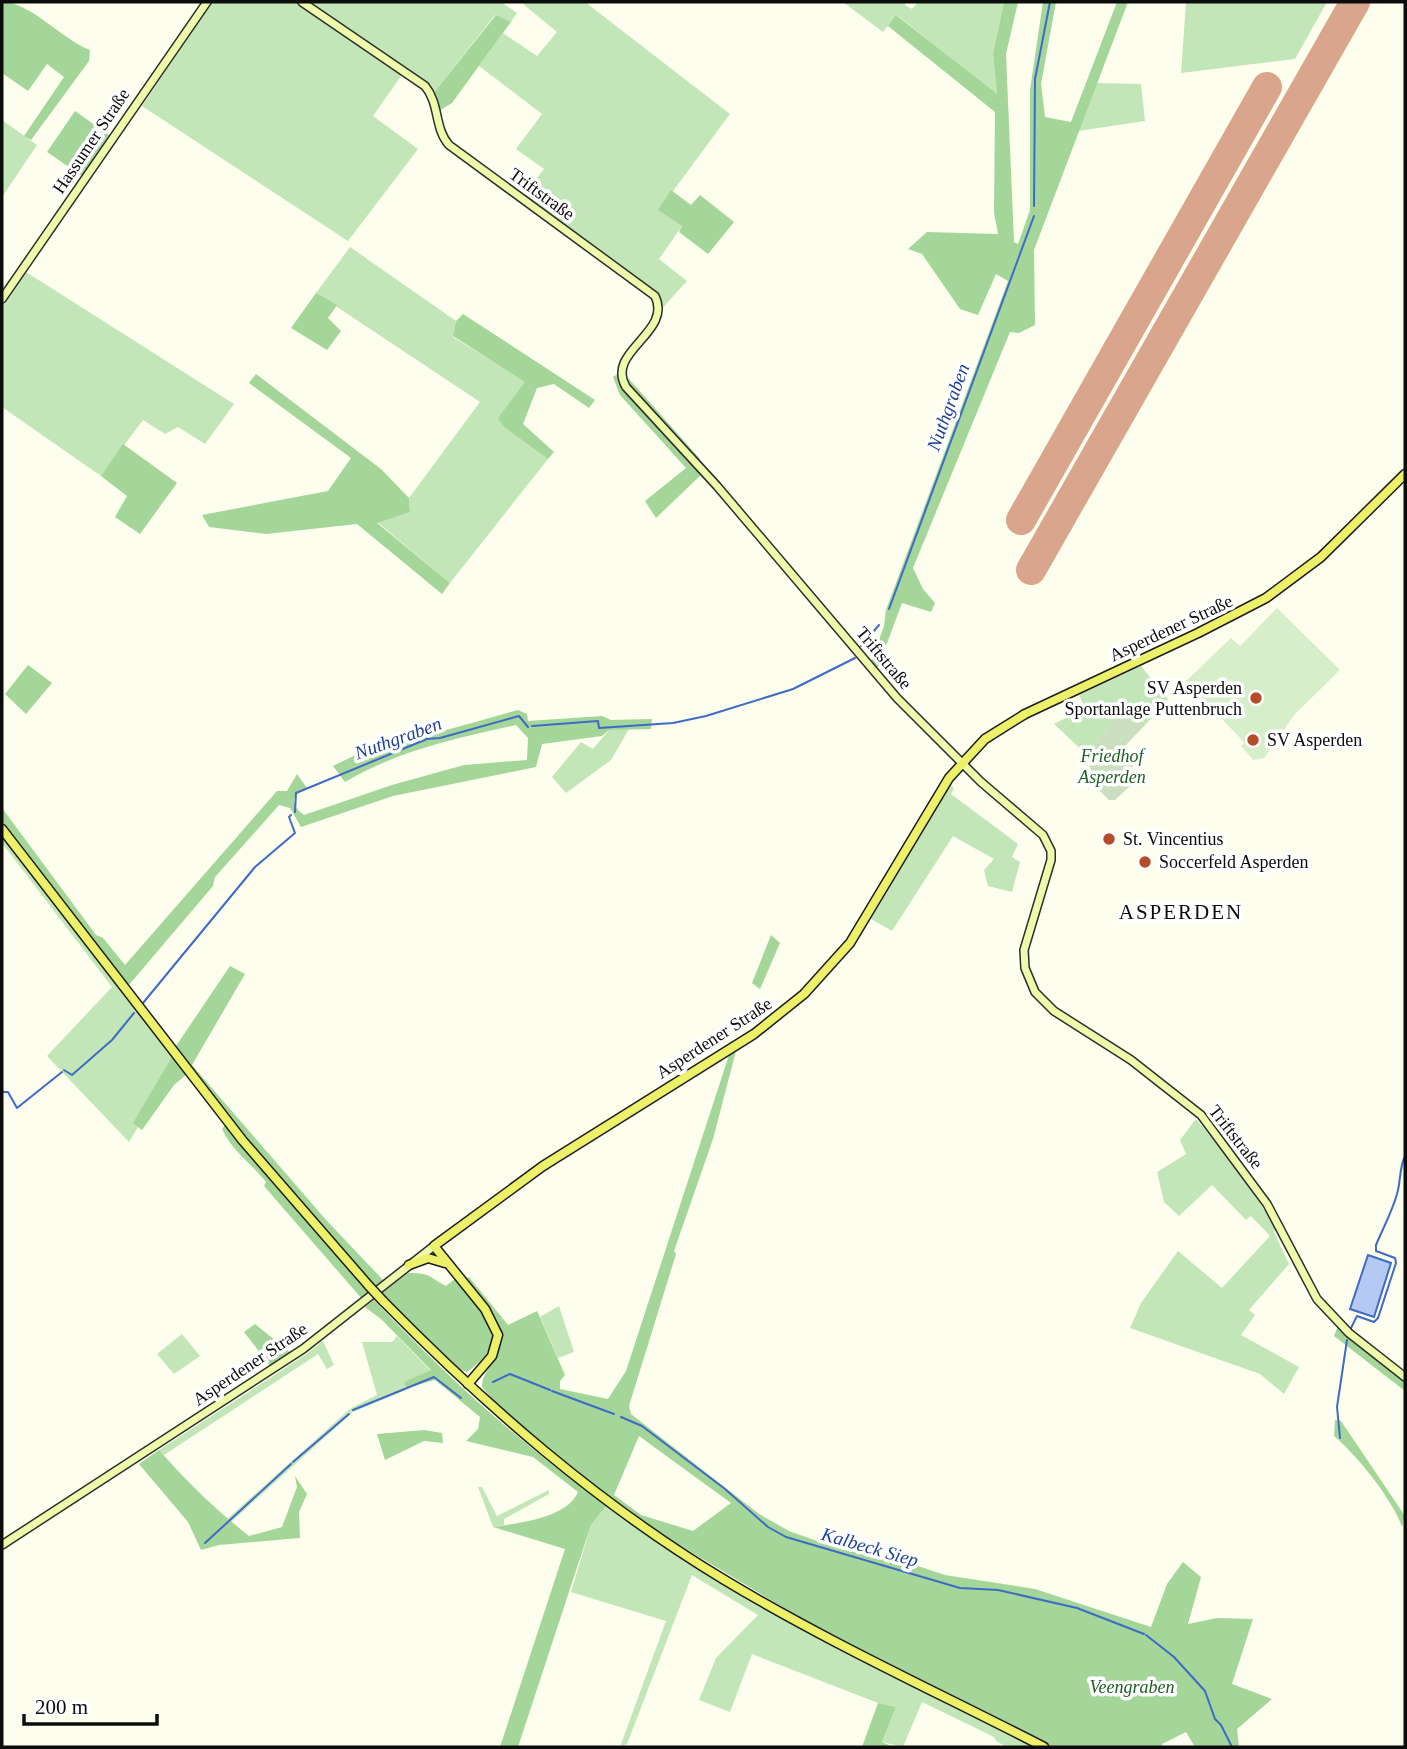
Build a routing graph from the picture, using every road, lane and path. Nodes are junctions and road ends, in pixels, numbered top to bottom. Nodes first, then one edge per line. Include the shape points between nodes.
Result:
1 (207, 2) edge
2 (302, 2) edge
3 (2, 299) edge
4 (1405, 474) edge
5 (962, 761) junction
6 (2, 830) edge
7 (434, 1246) junction
8 (409, 1265) junction
9 (451, 1267) junction
10 (479, 1372) junction
11 (1405, 1377) edge
12 (468, 1384) junction
13 (482, 1397) junction
14 (2, 1545) edge
15 (1044, 1747) edge

1 - 3 street, Hassumer Straße
2 - 5 street, Triftstraße via 425,86 449,145 655,296 658,317 623,365 626,387 717,486 895,696
4 - 5 main road, Asperdener Straße via 1321,557 1266,598 1010,722
5 - 7 main road, Asperdener Straße via 850,943 802,996 754,1034 552,1160
5 - 11 street, Triftstraße via 1036,827 1051,850 1024,950 1035,992 1054,1011 1131,1060 1200,1115 1272,1212 1317,1299 1349,1333
6 - 12 main road, bridge via 243,1141 369,1286
7 - 8 street, Asperdener Straße
7 - 9 main road
8 - 9 main road via 432,1258
8 - 14 street, Asperdener Straße via 303,1349
9 - 10 main road via 485,1309 498,1335 496,1349
10 - 12 main road
10 - 13 main road
12 - 13 main road
13 - 15 main road via 610,1503 713,1573 835,1642

